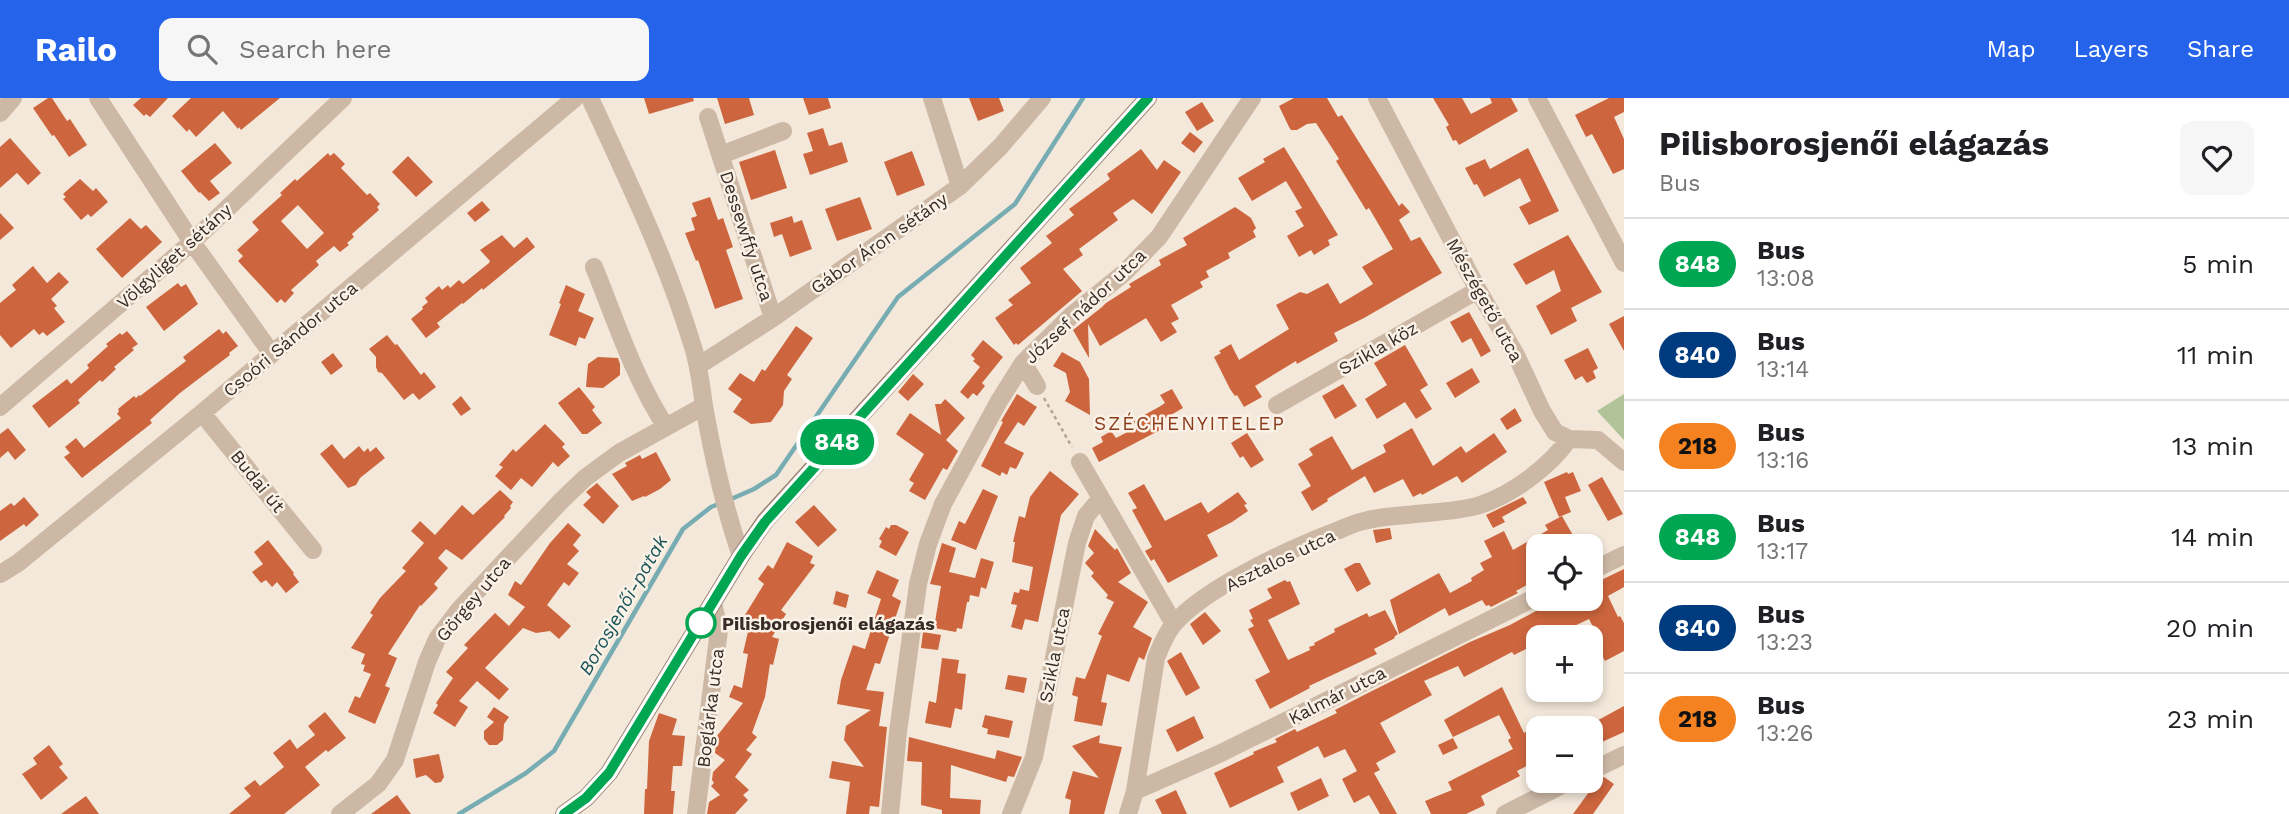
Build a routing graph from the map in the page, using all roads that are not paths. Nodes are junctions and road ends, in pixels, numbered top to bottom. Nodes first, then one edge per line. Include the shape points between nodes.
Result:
1 (13, 98) edge
2 (98, 98) edge
3 (343, 98) edge
4 (575, 98) edge
5 (590, 98) edge
6 (932, 98) edge
7 (1042, 98) edge
8 (1148, 98) edge
9 (1252, 98) edge
10 (1377, 98) edge
11 (1537, 98) edge
12 (0, 113) edge
13 (708, 117) dead end
14 (783, 131) dead end
15 (721, 155) junction
16 (960, 186) junction
17 (192, 242) junction
18 (1624, 263) edge
19 (594, 267) dead end
20 (1478, 290) junction
21 (773, 318) junction
22 (272, 354) junction
23 (1023, 363) junction
24 (698, 366) junction
25 (1037, 386) road end
26 (1277, 405) dead end
27 (704, 406) junction
28 (0, 407) edge
29 (202, 412) junction
30 (666, 427) junction
31 (1569, 439) junction
32 (1080, 462) road end
33 (1624, 462) edge
34 (1100, 499) junction
35 (313, 550) dead end
36 (1624, 555) edge
37 (741, 556) junction
38 (1603, 565) edge
39 (0, 574) edge
40 (1526, 602) edge
41 (713, 603) junction
42 (1174, 624) junction
43 (1624, 755) edge
44 (1603, 765) edge
45 (1135, 792) junction
46 (1546, 793) edge
47 (340, 814) edge
48 (564, 814) edge
49 (695, 814) edge
50 (890, 814) edge
51 (1010, 814) edge
52 (1128, 814) edge
53 (1505, 814) edge

1 - 12 street
2 - 17 street
3 - 17 street, Völgyliget sétány
4 - 22 street, Csoóri Sándor utca
5 - 24 street via 661,252
6 - 16 street
7 - 16 street, Gábor Áron sétány
8 - 37 main road via 765,522
9 - 23 street, József nádor utca via 1159,237
10 - 20 street, Mészégető utca
11 - 18 street
13 - 15 street, Dessewffy utca
14 - 15 street, Dessewffy utca
15 - 21 street, Dessewffy utca
16 - 21 street, Gábor Áron sétány
17 - 22 street
17 - 28 street, Völgyliget sétány
19 - 30 street via 633,364
20 - 26 street, Szikla köz
20 - 31 street, Mészégető utca via 1542,411 1555,432
21 - 24 street, Gábor Áron sétány
22 - 29 street, Csoóri Sándor utca
23 - 25 street
23 - 50 street, József nádor utca via 943,503 928,544 910,632
24 - 27 street
27 - 30 street, Görgey utca
27 - 37 street via 728,520
29 - 35 street, Budai út
29 - 39 street, Csoóri Sándor utca
30 - 47 street, Görgey utca via 585,478 459,610 432,650 395,760 378,784
31 - 33 street via 1598,440
31 - 42 street, Asztalos utca via 1543,467 1480,505 1364,521 1311,541 1230,581
32 - 34 street
34 - 42 street
34 - 51 street, Szikla utca via 1086,516 1077,543 1034,757
36 - 38 street
37 - 41 main road
40 - 45 street, Kalmár utca
41 - 48 main road via 609,773
41 - 49 street, Boglárka utca via 719,630
42 - 45 street, Asztalos utca via 1156,658
43 - 44 street
45 - 52 street, Asztalos utca
46 - 53 street

